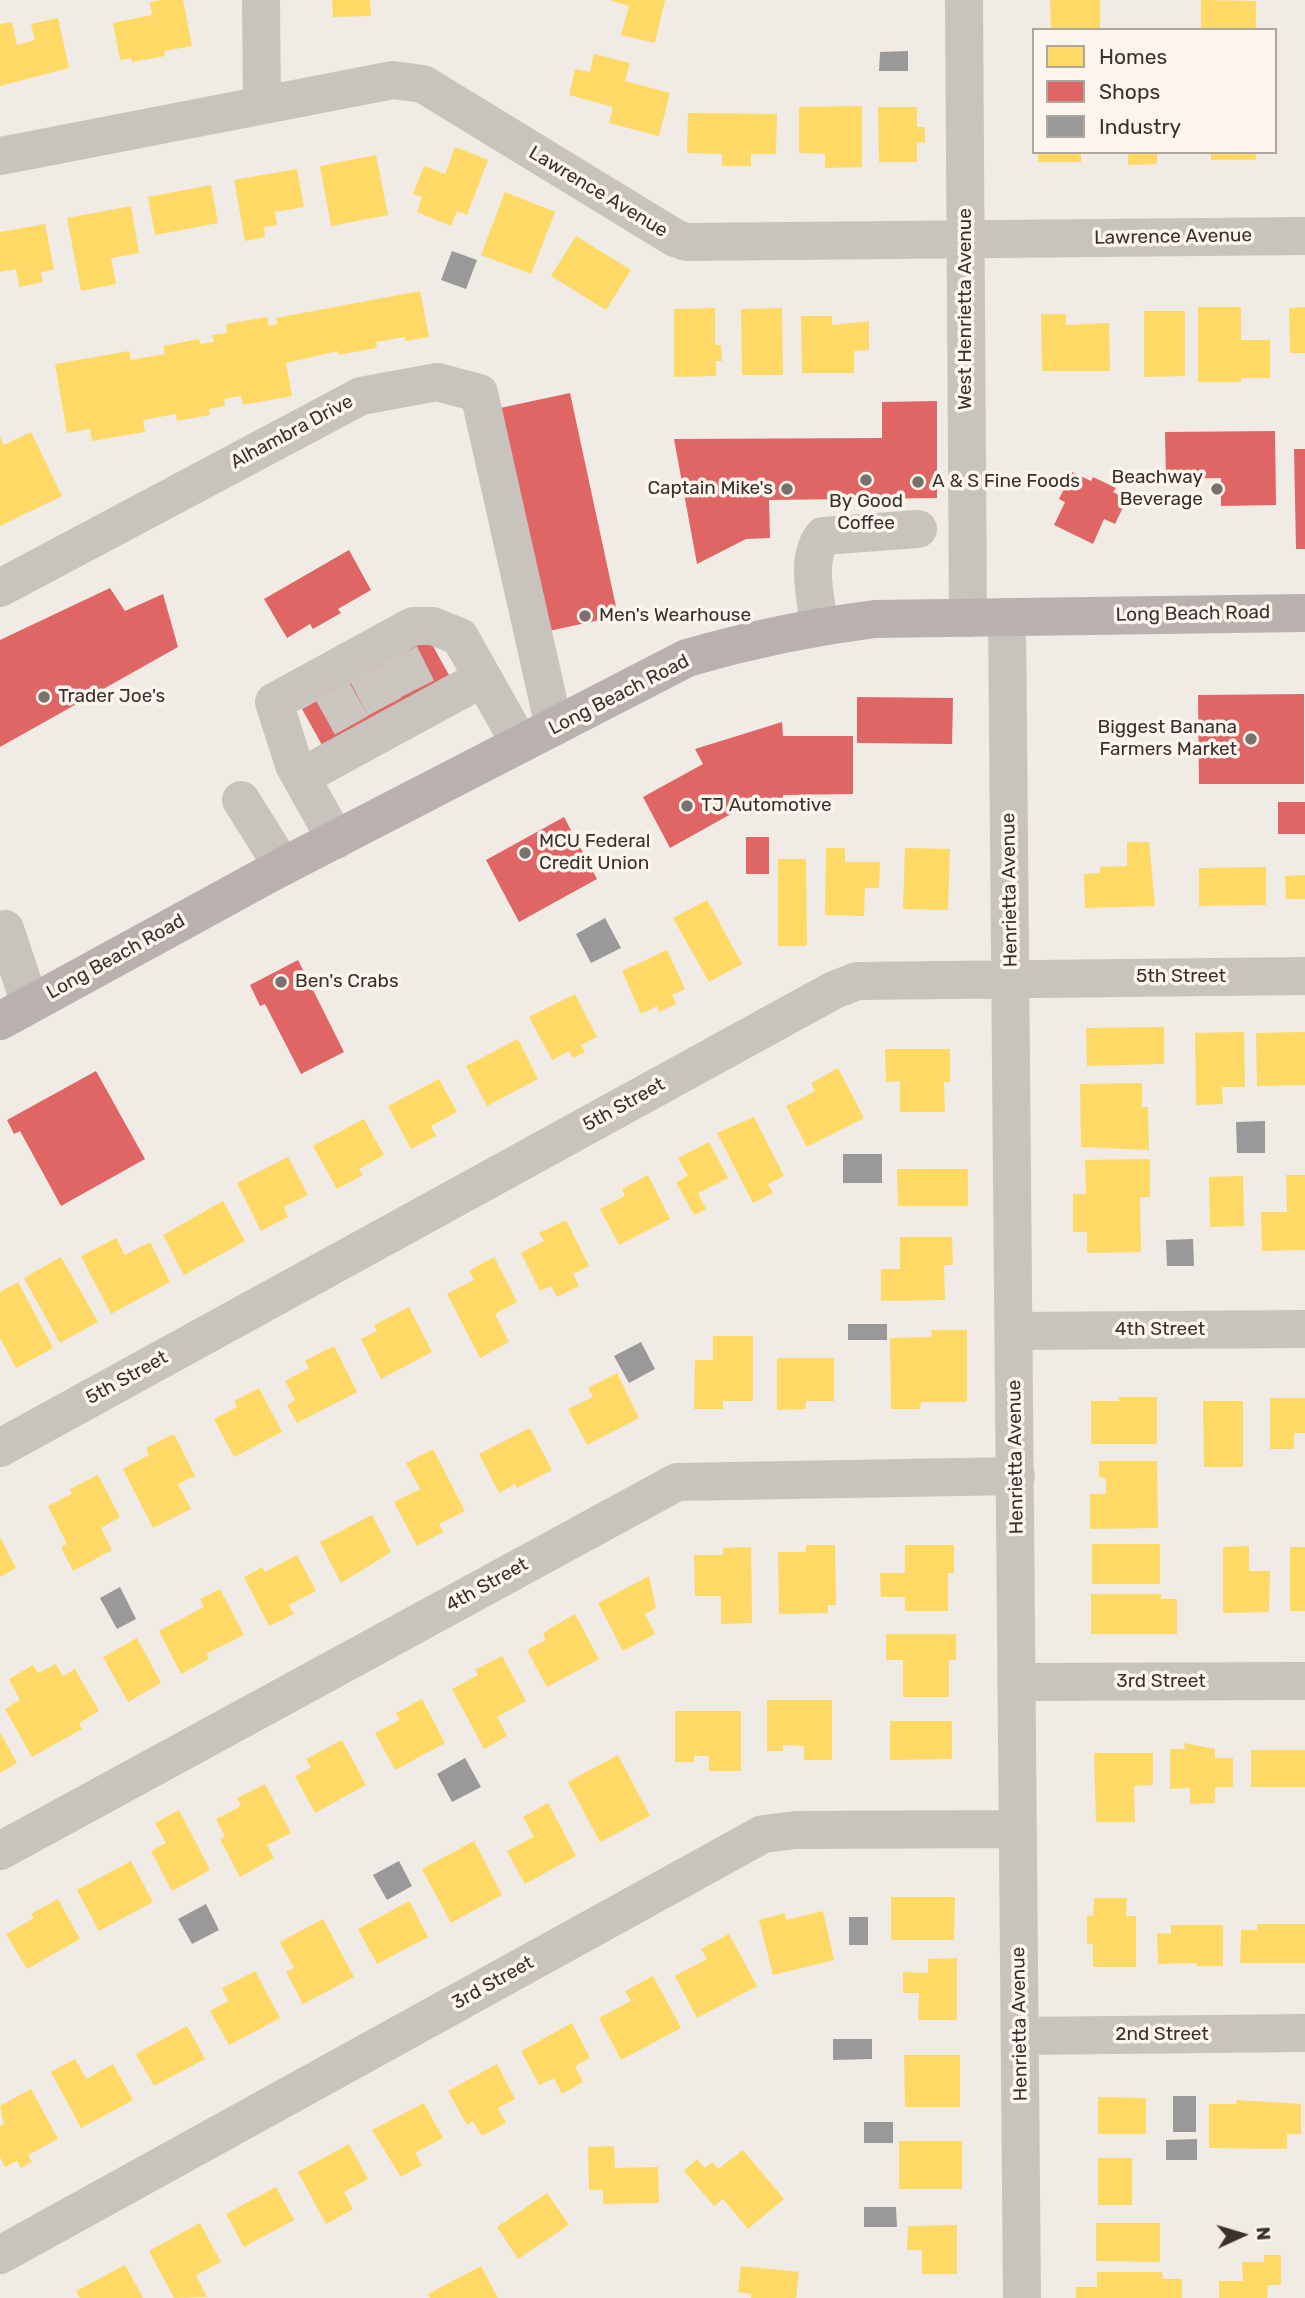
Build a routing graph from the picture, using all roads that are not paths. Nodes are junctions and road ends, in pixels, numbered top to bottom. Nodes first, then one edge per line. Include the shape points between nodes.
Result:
1 (261, 0) edge
2 (964, 0) edge
3 (262, 104) junction
4 (0, 156) edge
5 (1305, 236) edge
6 (966, 240) junction
7 (918, 529) dead end
8 (0, 588) edge
9 (1305, 613) edge
10 (1007, 617) junction
11 (968, 618) junction
12 (819, 626) junction
13 (482, 678) junction
14 (554, 727) junction
15 (520, 744) junction
16 (301, 777) junction
17 (241, 800) dead end
18 (336, 840) junction
19 (283, 867) junction
20 (5, 929) dead end
21 (1305, 976) edge
22 (1011, 978) junction
23 (15, 1012) edge
24 (1305, 1329) edge
25 (1014, 1331) junction
26 (0, 1448) edge
27 (1016, 1476) junction
28 (1305, 1681) edge
29 (1017, 1682) junction
30 (1017, 1829) junction
31 (0, 1851) edge
32 (1305, 2033) edge
33 (1020, 2036) junction
34 (0, 2255) edge
35 (1022, 2298) edge

1 - 3 street
2 - 6 street, West Henrietta Avenue
3 - 4 street, Lawrence Avenue
3 - 6 street, Lawrence Avenue via 393,80 423,84 686,242
5 - 6 street, Lawrence Avenue
6 - 11 street, West Henrietta Avenue
7 - 12 street via 823,536 815,546 813,561
8 - 14 street, Alhambra Drive via 361,396 437,382 479,393
9 - 10 main road, Long Beach Road
10 - 11 main road, Long Beach Road
10 - 22 street, Henrietta Avenue
11 - 12 main road, Long Beach Road
12 - 14 main road, Long Beach Road via 687,659
13 - 15 street
13 - 16 street via 357,736
13 - 16 street via 460,638 433,626 412,626 395,647 328,684 274,702
14 - 15 main road, Long Beach Road
15 - 18 main road, Long Beach Road
16 - 18 street
17 - 19 street
18 - 19 main road, Long Beach Road
19 - 23 main road, Long Beach Road
20 - 23 street
21 - 22 street, 5th Street
22 - 25 street, Henrietta Avenue
22 - 26 street, 5th Street via 857,981 834,990
24 - 25 street, 4th Street
25 - 27 street, Henrietta Avenue
27 - 29 street, Henrietta Avenue
27 - 31 street, 4th Street via 677,1482
28 - 29 street, 3rd Street
29 - 30 street, Henrietta Avenue
30 - 33 street, Henrietta Avenue
30 - 34 street, 3rd Street via 763,1834
32 - 33 street, 2nd Street
33 - 35 street, Henrietta Avenue

